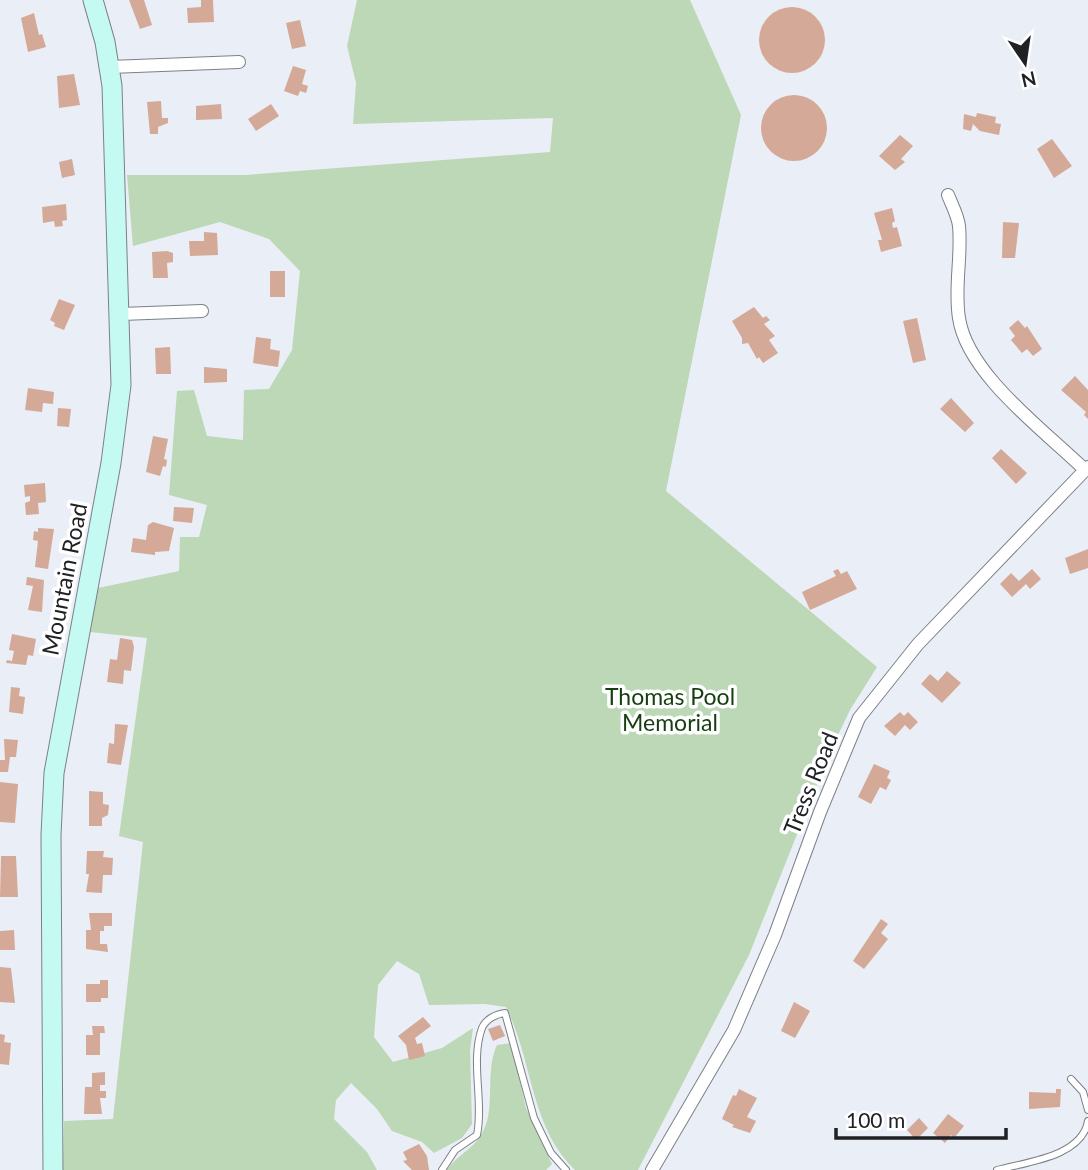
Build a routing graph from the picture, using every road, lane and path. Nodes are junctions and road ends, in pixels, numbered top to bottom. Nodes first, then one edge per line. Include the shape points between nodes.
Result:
1 (93, 0) edge
2 (239, 62) dead end
3 (110, 68) junction
4 (948, 195) dead end
5 (202, 311) dead end
6 (121, 314) junction
7 (1086, 468) edge
8 (1071, 1079) dead end
9 (1088, 1110) edge
10 (1088, 1121) edge
11 (53, 1170) edge
12 (442, 1170) edge
13 (566, 1170) edge
14 (652, 1170) edge
15 (997, 1170) edge

1 - 3 main road, Mountain Road
2 - 3 street
3 - 6 main road, Mountain Road
4 - 7 street via 959,224 958,317 964,340 989,379
5 - 6 street
6 - 11 main road, Mountain Road via 121,385 114,443 53,783
7 - 14 street, Tress Road via 918,644 859,718 734,1030
8 - 9 lane via 1083,1092
10 - 15 lane via 1081,1138 1070,1147
12 - 13 lane via 455,1150 477,1135 482,1028 486,1021 505,1013 534,1118 551,1153

